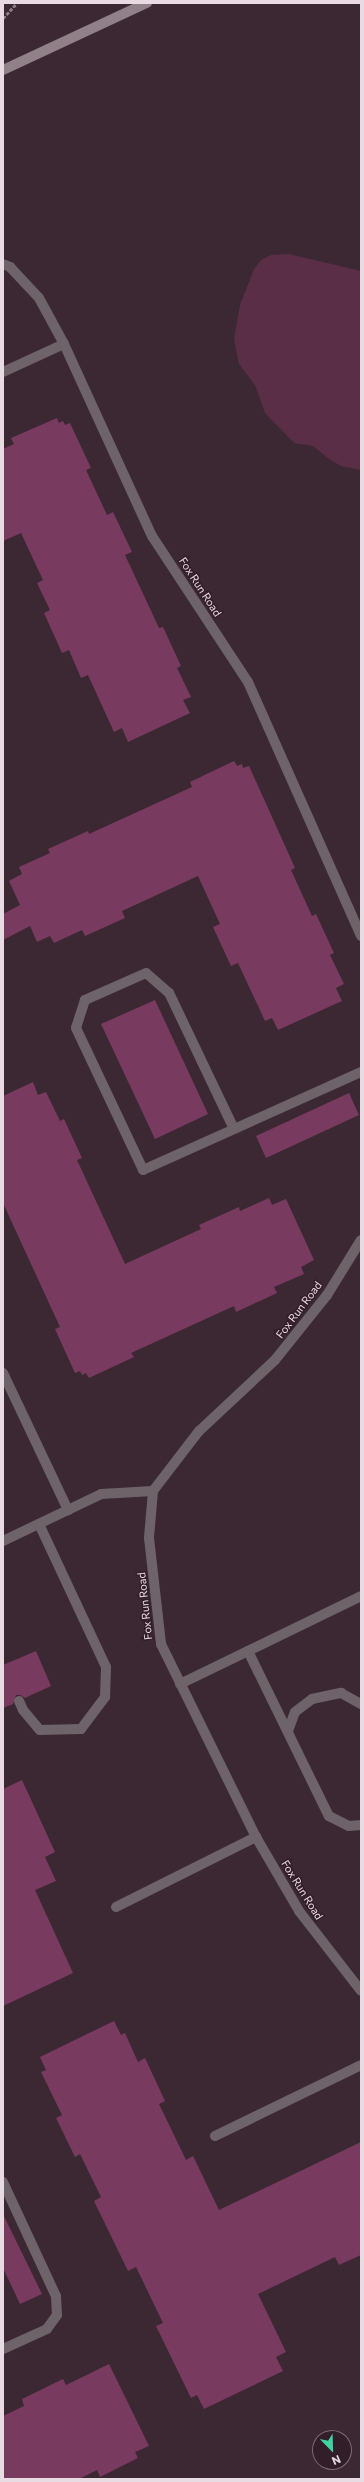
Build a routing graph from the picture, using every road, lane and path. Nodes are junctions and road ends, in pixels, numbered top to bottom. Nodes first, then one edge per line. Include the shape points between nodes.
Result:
1 (17, 3) edge
2 (147, 3) edge
3 (3, 18) edge
4 (3, 70) edge
5 (3, 264) edge
6 (64, 344) junction
7 (3, 372) edge
8 (361, 936) edge
9 (361, 1072) edge
10 (234, 1129) junction
11 (361, 1240) edge
12 (3, 1374) edge
13 (153, 1491) junction
14 (68, 1510) junction
15 (39, 1524) junction
16 (3, 1541) edge
17 (361, 1596) edge
18 (248, 1651) junction
19 (180, 1684) junction
20 (19, 1701) dead end
21 (361, 1704) edge
22 (288, 1731) junction
23 (361, 1825) edge
24 (256, 1837) junction
25 (116, 1907) dead end
26 (361, 1991) edge
27 (361, 2065) edge
28 (214, 2136) dead end
29 (3, 2182) edge
30 (3, 2349) edge

1 - 3 path
2 - 4 street
5 - 6 street, Fox Run Road via 10,267 40,298
6 - 7 street
6 - 8 street, Fox Run Road via 152,536 248,682
9 - 10 street
10 - 10 street via 169,993 146,973 85,1000 76,1028 144,1170
11 - 13 street, Fox Run Road via 326,1295 275,1360 199,1431
12 - 14 street
13 - 14 street via 101,1494
13 - 19 street, Fox Run Road via 149,1538 161,1644
14 - 15 street
15 - 16 street
15 - 20 street via 106,1667 106,1697 81,1729 40,1730 23,1710
17 - 18 street
18 - 19 street
18 - 22 street
19 - 24 street, Fox Run Road
21 - 22 street via 340,1693 312,1699 295,1712
22 - 23 street via 329,1816 349,1826
24 - 25 street
24 - 26 street, Fox Run Road via 298,1911
27 - 28 street
29 - 30 street via 56,2296 57,2315 47,2329

